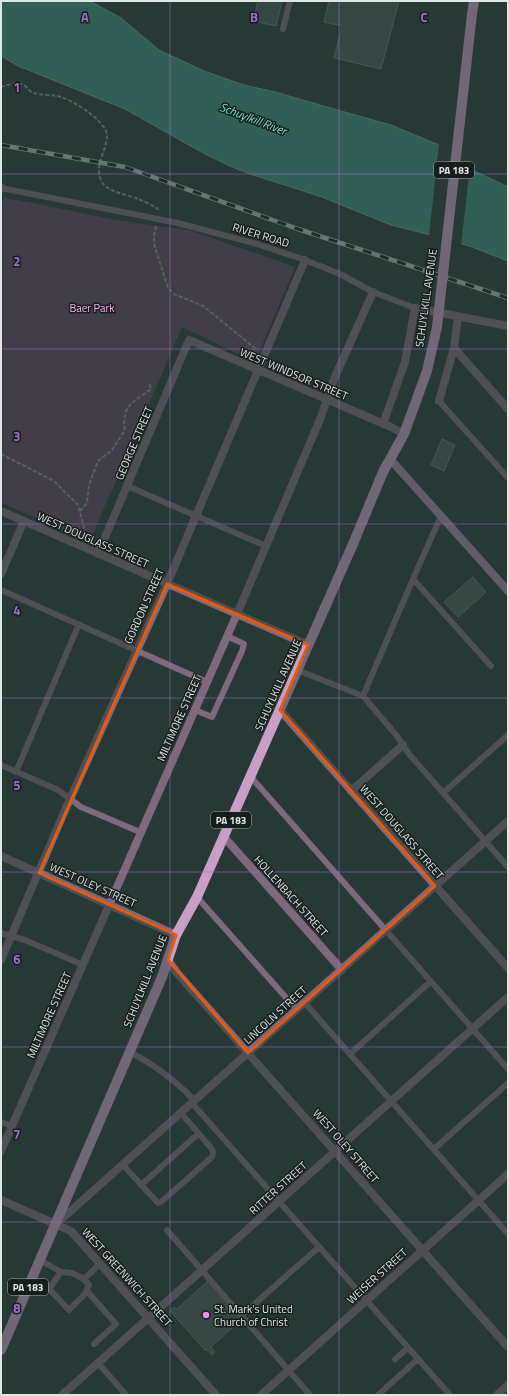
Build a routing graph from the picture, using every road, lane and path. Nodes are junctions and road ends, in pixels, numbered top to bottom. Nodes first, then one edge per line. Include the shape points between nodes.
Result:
1 (290, 1) edge
2 (474, 1) edge
3 (284, 29) dead end
4 (1, 87) edge
5 (1, 189) edge
6 (158, 219) junction
7 (305, 260) junction
8 (373, 292) junction
9 (415, 308) junction
10 (458, 317) junction
11 (508, 326) edge
12 (189, 340) joint
13 (454, 348) junction
14 (263, 355) junction
15 (258, 370) junction
16 (149, 382) dead end
17 (327, 399) junction
18 (439, 401) joint
19 (508, 409) edge
20 (383, 424) junction
21 (404, 434) junction
22 (1, 454) edge
23 (390, 459) junction
24 (508, 478) edge
25 (127, 486) junction
26 (1, 511) edge
27 (80, 511) junction
28 (196, 516) junction
29 (441, 516) junction
30 (24, 521) junction
31 (266, 546) junction
32 (94, 552) junction
33 (1, 574) edge
34 (413, 579) junction
35 (167, 584) junction
36 (1, 590) edge
37 (508, 591) edge
38 (237, 614) junction
39 (79, 624) junction
40 (227, 636) junction
41 (308, 645) junction
42 (136, 650) junction
43 (491, 666) dead end
44 (297, 670) junction
45 (207, 682) junction
46 (363, 696) junction
47 (195, 710) junction
48 (280, 710) junction
49 (508, 735) edge
50 (403, 745) junction
51 (1, 765) edge
52 (16, 772) junction
53 (250, 776) junction
54 (351, 791) junction
55 (443, 793) junction
56 (71, 800) junction
57 (508, 821) edge
58 (140, 832) junction
59 (224, 837) junction
60 (486, 841) junction
61 (1, 856) edge
62 (508, 866) edge
63 (39, 873) junction
64 (435, 886) junction
65 (197, 897) junction
66 (109, 904) junction
67 (385, 931) junction
68 (1, 933) edge
69 (176, 935) junction
70 (12, 936) junction
71 (1, 960) edge
72 (168, 960) junction
73 (82, 965) junction
74 (508, 968) edge
75 (342, 970) junction
76 (430, 982) junction
77 (508, 997) edge
78 (305, 1003) junction
79 (297, 1010) junction
80 (472, 1029) junction
81 (129, 1052) junction
82 (248, 1053) junction
83 (350, 1054) junction
84 (508, 1069) edge
85 (508, 1083) edge
86 (392, 1101) junction
87 (193, 1102) junction
88 (181, 1113) junction
89 (1, 1122) edge
90 (12, 1126) junction
91 (198, 1134) junction
92 (434, 1149) junction
93 (1, 1151) edge
94 (335, 1151) junction
95 (123, 1165) junction
96 (508, 1174) edge
97 (141, 1184) junction
98 (1, 1200) edge
99 (478, 1200) junction
100 (279, 1202) junction
101 (55, 1224) junction
102 (167, 1230) dead end
103 (508, 1234) edge
104 (319, 1247) junction
105 (423, 1250) junction
106 (40, 1260) junction
107 (100, 1264) junction
108 (202, 1271) junction
109 (61, 1272) junction
110 (84, 1279) junction
111 (86, 1291) junction
112 (366, 1301) junction
113 (241, 1316) junction
114 (148, 1318) junction
115 (94, 1344) dead end
116 (508, 1347) edge
117 (408, 1348) junction
118 (1, 1350) edge
119 (395, 1359) dead end
120 (418, 1359) junction
121 (98, 1363) junction
122 (289, 1370) junction
123 (508, 1385) edge
124 (62, 1395) edge
125 (126, 1395) edge
126 (216, 1395) edge
127 (261, 1395) edge
128 (310, 1395) edge
129 (378, 1395) edge
130 (450, 1395) edge
131 (497, 1395) edge

1 - 3 lane
2 - 21 main road, SCHUYLKILL AVENUE / PA 183, bridge via 437,326 427,371
4 - 6 path via 14,83 22,84 32,93 61,97 81,107 95,118 107,134 99,174 105,186 157,208
5 - 6 lane, RIVER ROAD
6 - 7 lane, RIVER ROAD via 257,244
6 - 14 path via 154,244 168,288 174,294 203,306
7 - 8 lane, RIVER ROAD via 340,274
7 - 14 street, GORDON STREET
8 - 9 lane, RIVER ROAD
8 - 17 street, MILTIMORE STREET
9 - 10 street, RIVER ROAD
9 - 20 street, SCHUYLKILL AVENUE via 405,362
10 - 11 street, RIVER ROAD
10 - 13 street
12 - 15 street, WEST WINDSOR STREET
12 - 25 street, GEORGE STREET
13 - 18 street
13 - 19 street
14 - 15 street, GORDON STREET
15 - 17 street, WEST WINDSOR STREET
15 - 28 street, GORDON STREET
16 - 27 path via 151,388 129,405 123,423 124,430 112,450 98,461 89,486 87,503
17 - 20 street, WEST WINDSOR STREET
17 - 31 street, MILTIMORE STREET
18 - 24 lane
20 - 21 street, WEST WINDSOR STREET
21 - 23 main road, SCHUYLKILL AVENUE / PA 183
22 - 27 path via 54,481 78,505
23 - 29 main road
23 - 41 main road, SCHUYLKILL AVENUE / PA 183
25 - 28 lane
25 - 32 street, GEORGE STREET
26 - 30 street, WEST DOUGLASS STREET
27 - 32 path
28 - 31 lane
28 - 35 street, GORDON STREET
29 - 34 lane
29 - 37 main road
30 - 32 street, WEST DOUGLASS STREET
30 - 33 street
31 - 38 street, MILTIMORE STREET
32 - 35 street, WEST DOUGLASS STREET
34 - 43 lane
34 - 46 lane
35 - 38 street, WEST DOUGLASS STREET
35 - 42 street, GORDON STREET
36 - 39 lane
38 - 40 street, MILTIMORE STREET
38 - 41 street, WEST DOUGLASS STREET
39 - 42 lane
39 - 52 lane
40 - 45 street, MILTIMORE STREET
40 - 47 lane via 244,644 235,666 212,717
41 - 44 main road, SCHUYLKILL AVENUE / PA 183
42 - 45 lane
42 - 56 street, GORDON STREET
44 - 46 lane
44 - 48 main road, SCHUYLKILL AVENUE / PA 183
45 - 47 street, MILTIMORE STREET
46 - 50 lane
47 - 58 street, MILTIMORE STREET
48 - 53 main road, SCHUYLKILL AVENUE / PA 183
48 - 54 street, WEST DOUGLASS STREET
49 - 55 lane
50 - 54 street
50 - 55 lane
51 - 52 lane
52 - 56 lane via 58,790
53 - 59 main road, SCHUYLKILL AVENUE / PA 183
53 - 67 lane
54 - 64 street, WEST DOUGLASS STREET
55 - 60 lane
56 - 58 lane via 81,807
56 - 63 street, GORDON STREET
57 - 60 street, LINCOLN STREET
58 - 66 street, MILTIMORE STREET
59 - 65 main road, SCHUYLKILL AVENUE / PA 183
59 - 75 street, HOLLENBACH STREET
60 - 62 lane
60 - 64 street, LINCOLN STREET
61 - 63 street, WEST OLEY STREET
63 - 66 street, WEST OLEY STREET
63 - 70 street, GORDON STREET
64 - 67 street, LINCOLN STREET
64 - 74 street, WEST DOUGLASS STREET
65 - 69 main road, SCHUYLKILL AVENUE / PA 183
65 - 79 lane
66 - 69 street, WEST OLEY STREET
66 - 73 street, MILTIMORE STREET
67 - 75 street, LINCOLN STREET
67 - 76 lane
68 - 70 lane
69 - 72 main road, SCHUYLKILL AVENUE / PA 183
70 - 71 street, GORDON STREET
70 - 73 lane
72 - 81 main road, SCHUYLKILL AVENUE / PA 183
72 - 82 street, WEST OLEY STREET
73 - 90 street, MILTIMORE STREET
75 - 78 street, LINCOLN STREET
76 - 80 lane
76 - 83 lane
77 - 80 street, RITTER STREET
78 - 79 street, LINCOLN STREET
78 - 83 lane
79 - 82 street, LINCOLN STREET
80 - 84 lane
80 - 86 street, RITTER STREET
81 - 87 lane via 147,1061 178,1083
81 - 101 main road, SCHUYLKILL AVENUE / PA 183
82 - 87 street, LINCOLN STREET
82 - 94 street, WEST OLEY STREET
83 - 86 lane
85 - 92 lane
86 - 92 lane
86 - 94 street, RITTER STREET
87 - 88 street, LINCOLN STREET
87 - 100 lane
88 - 91 lane
88 - 95 street, LINCOLN STREET
89 - 90 lane
90 - 93 street, MILTIMORE STREET
91 - 97 lane
91 - 97 lane via 212,1150 212,1157 161,1202 156,1202
92 - 99 lane
94 - 100 street, RITTER STREET
94 - 105 street, WEST OLEY STREET
95 - 97 lane
95 - 101 street, LINCOLN STREET
96 - 99 street, WEISER STREET
98 - 101 street, WEST GREENWICH STREET
99 - 103 lane
99 - 105 street, WEISER STREET
100 - 104 lane
100 - 108 street, RITTER STREET
101 - 106 main road, SCHUYLKILL AVENUE / PA 183
101 - 107 street, WEST GREENWICH STREET via 71,1231
102 - 108 lane
104 - 112 lane
104 - 113 lane
105 - 112 street, WEISER STREET
105 - 116 street, WEST OLEY STREET
106 - 109 lane
106 - 118 main road, SCHUYLKILL AVENUE / PA 183
107 - 110 lane
107 - 114 street, WEST GREENWICH STREET
108 - 113 lane
108 - 114 street, RITTER STREET
109 - 110 lane via 72,1273
109 - 111 lane via 49,1290 69,1310 86,1294
110 - 111 lane via 88,1286
111 - 115 lane via 116,1324
112 - 117 lane
112 - 122 street, WEISER STREET
113 - 122 lane
114 - 121 street, RITTER STREET
114 - 126 street, WEST GREENWICH STREET
117 - 119 lane
117 - 120 lane
120 - 129 lane
120 - 130 lane
121 - 124 street, RITTER STREET
121 - 125 lane
122 - 127 street, WEISER STREET
122 - 128 lane
123 - 131 street

